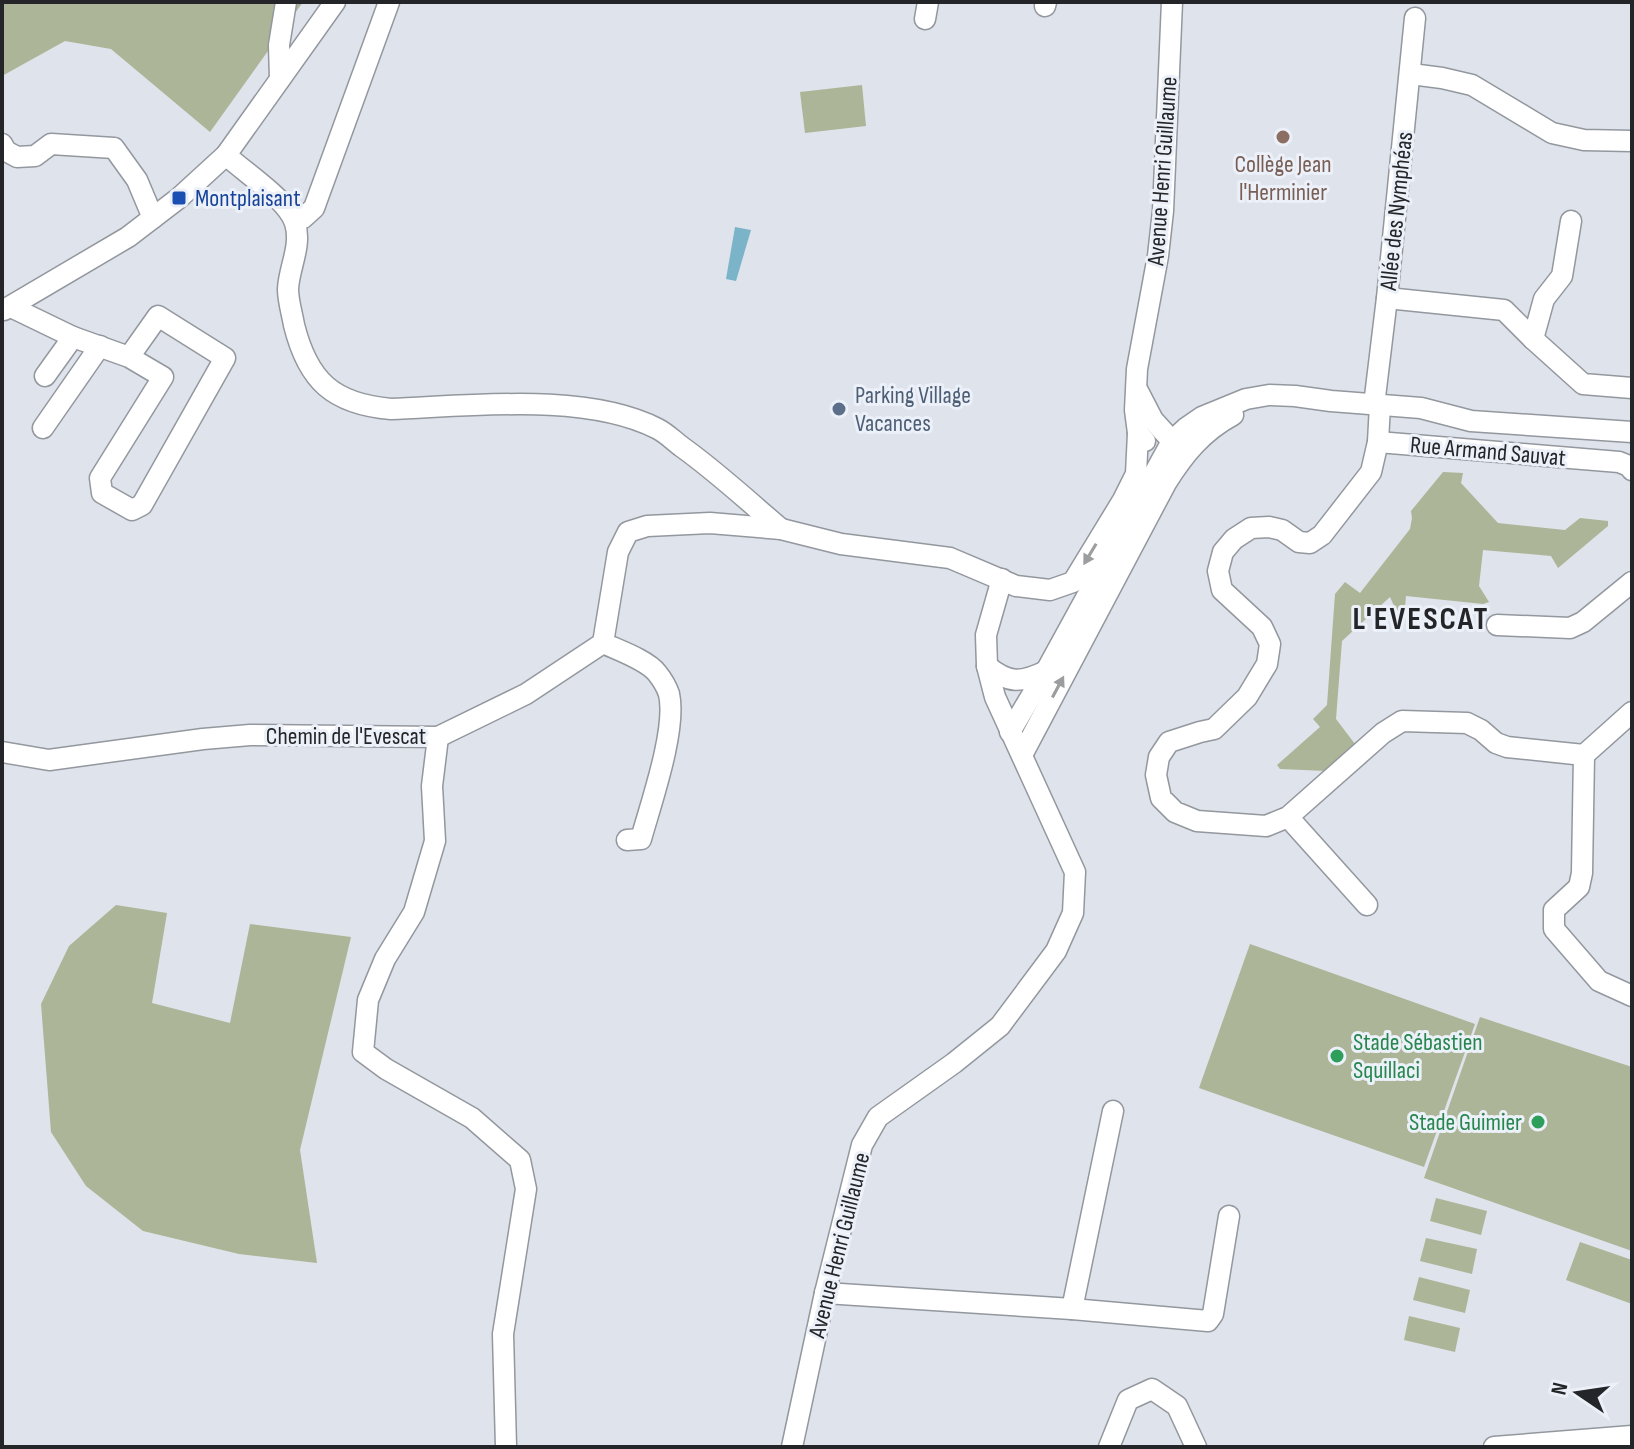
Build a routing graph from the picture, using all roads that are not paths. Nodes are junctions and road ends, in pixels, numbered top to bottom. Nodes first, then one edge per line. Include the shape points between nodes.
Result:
1 (286, 2) edge
2 (335, 2) edge
3 (389, 2) edge
4 (1172, 2) edge
5 (1415, 18) dead end
6 (1411, 74) junction
7 (280, 79) junction
8 (1632, 141) edge
9 (2, 144) edge
10 (226, 155) junction
11 (153, 218) junction
12 (295, 221) junction
13 (1571, 221) dead end
14 (1387, 298) junction
15 (7, 309) edge
16 (73, 337) junction
17 (1533, 339) junction
18 (100, 346) junction
19 (129, 357) junction
20 (45, 376) dead end
21 (1137, 387) junction
22 (1632, 388) edge
23 (1377, 405) junction
24 (43, 428) dead end
25 (1632, 432) edge
26 (1138, 433) junction
27 (1378, 442) junction
28 (1172, 454) junction
29 (1632, 470) edge
30 (781, 529) junction
31 (1002, 579) junction
32 (1632, 582) edge
33 (1497, 625) dead end
34 (603, 643) junction
35 (987, 666) junction
36 (1046, 671) junction
37 (1632, 712) edge
38 (1010, 732) junction
39 (438, 737) junction
40 (2, 752) edge
41 (1022, 755) junction
42 (1584, 755) junction
43 (1288, 817) junction
44 (627, 840) dead end
45 (1367, 905) dead end
46 (1632, 996) edge
47 (1113, 1111) dead end
48 (1229, 1216) dead end
49 (825, 1293) junction
50 (1072, 1309) junction
51 (1117, 1425) junction
52 (1632, 1436) edge
53 (506, 1447) edge
54 (792, 1447) edge
55 (1109, 1447) edge
56 (1125, 1447) edge
57 (1196, 1447) edge
58 (1494, 1447) edge

1 - 7 street
2 - 7 street
3 - 12 street via 314,208
4 - 21 street, Avenue Henri Guillaume via 1163,211
5 - 6 street, Allée des Nymphéas
6 - 8 street via 1472,85 1552,133
6 - 14 street, Allée des Nymphéas
7 - 10 street
9 - 11 street via 17,157 35,156 51,144 114,148 137,180
10 - 11 street
10 - 12 street via 286,206
11 - 15 street
12 - 30 street via 298,238 288,287 290,305 307,363 335,394 376,408 553,405 624,417 658,429
13 - 17 street via 1562,276 1544,299
14 - 17 street via 1504,310
14 - 23 street, Allée des Nymphéas
15 - 16 street
16 - 18 street
16 - 20 street
17 - 22 street via 1583,384
18 - 19 street
18 - 24 street
19 - 19 street via 163,377 100,478 102,493 132,510 142,505 225,358 158,316
21 - 26 street, Avenue Henri Guillaume
21 - 28 street
23 - 25 street via 1421,408 1471,421
23 - 27 street, Rue Armand Sauvat
23 - 28 street via 1295,396 1246,399 1186,428
26 - 28 street via 1154,452
26 -> 31 street, Avenue Henri Guillaume via 1136,474 1073,582 1038,590
27 - 29 street, Rue Armand Sauvat via 1619,462
27 - 43 street via 1371,472 1322,535 1310,543 1299,542 1282,530 1251,528 1223,552 1218,571 1222,590 1262,627 1270,644 1267,664 1247,697 1214,729 1169,742 1159,757 1161,798 1175,812 1197,821 1266,826
28 - 36 street
41 -> 28 street
30 - 31 street via 841,544 950,558
30 - 34 street via 710,523 628,532 618,552
31 - 35 street, Avenue Henri Guillaume via 986,635
32 - 33 street via 1570,628
34 - 39 street, Chemin de l'Evescat via 526,694
34 - 44 street via 656,670 669,692 662,762 641,839
35 - 36 street via 999,676 1023,681
35 - 38 street, Avenue Henri Guillaume
36 - 38 street
37 - 42 street
38 - 41 street, Avenue Henri Guillaume
39 - 40 street, Chemin de l'Evescat via 250,735 49,760
39 - 53 street via 432,786 435,841 414,912 368,1000 363,1052 472,1118 520,1160 526,1189 503,1334
41 - 49 street, Avenue Henri Guillaume via 1075,872 1073,913 1056,951 1000,1026 878,1117 862,1145
42 - 43 street via 1507,747 1467,723 1402,721
42 - 46 street via 1582,873 1579,887 1554,910 1554,929 1599,981
43 - 45 street
47 - 50 street
48 - 50 street via 1208,1321
49 - 50 street
49 - 54 street, Avenue Henri Guillaume
51 - 55 street
51 - 56 street
51 - 57 street via 1128,1400 1152,1389 1177,1406
52 - 58 street

